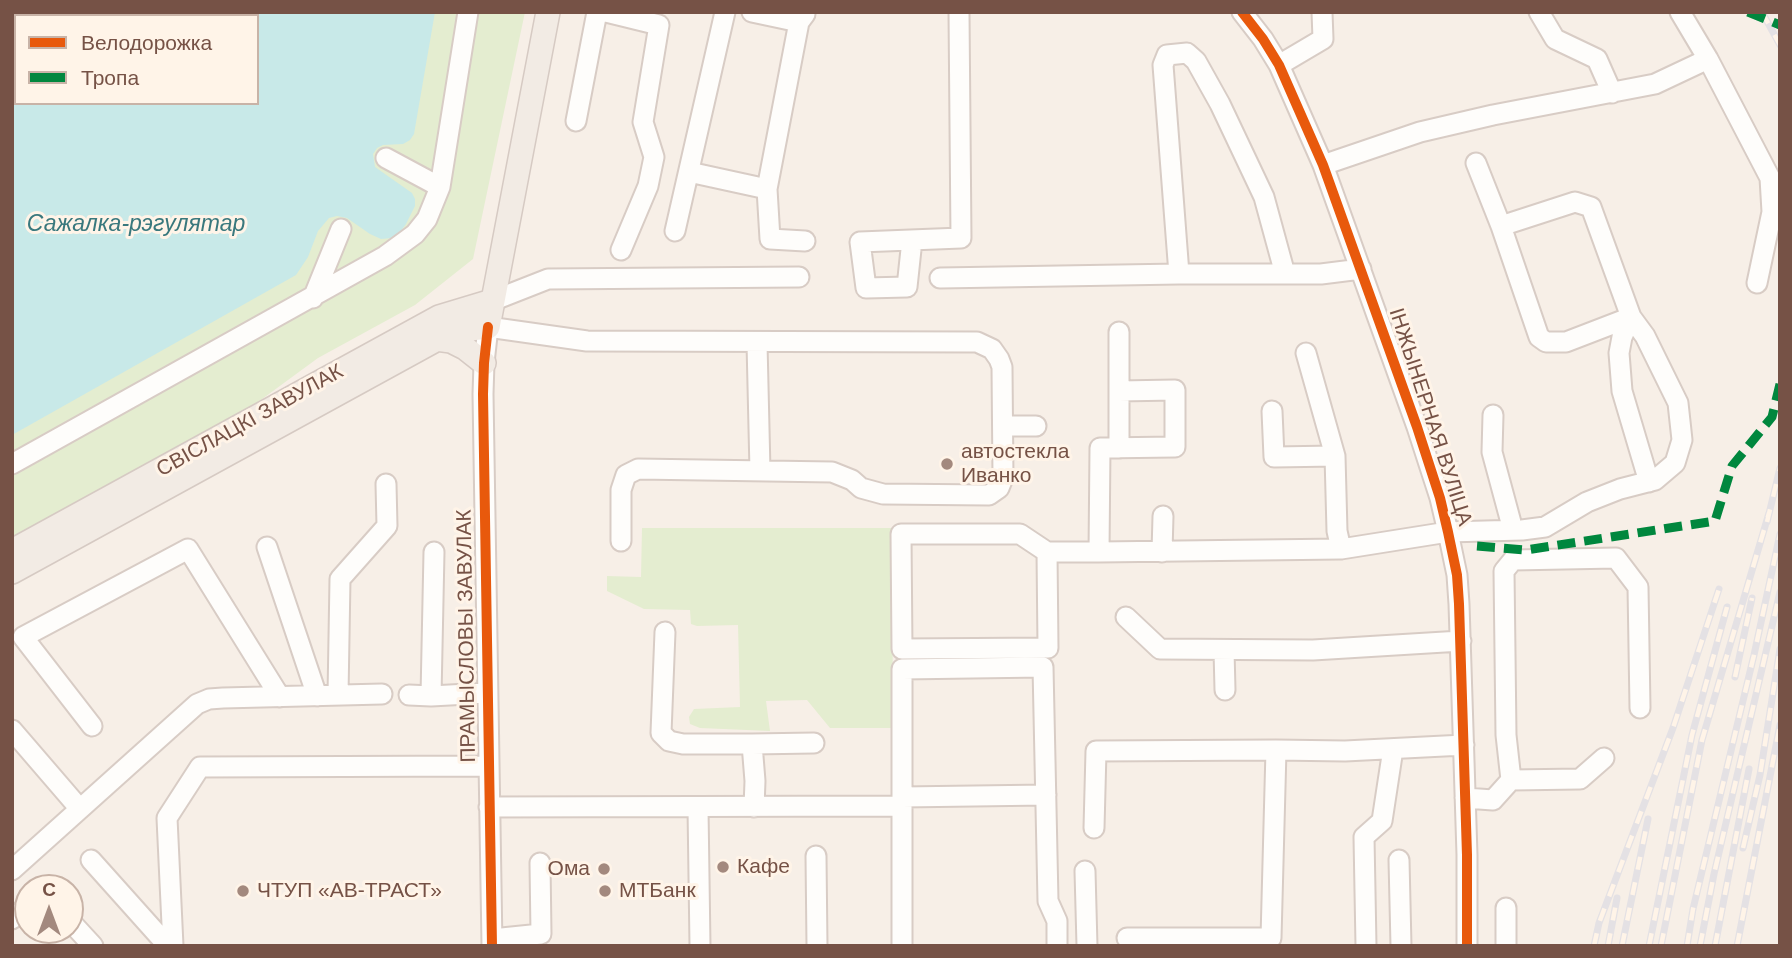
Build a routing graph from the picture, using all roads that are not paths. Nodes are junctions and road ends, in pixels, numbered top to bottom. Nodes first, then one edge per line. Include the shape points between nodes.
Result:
1 (468, 12) edge
2 (548, 12) edge
3 (597, 12) edge
4 (606, 12) edge
5 (725, 12) edge
6 (752, 12) edge
7 (959, 12) edge
8 (1242, 12) edge
9 (1322, 12) edge
10 (1539, 12) edge
11 (1679, 12) edge
12 (803, 17) edge
13 (1708, 59) junction
14 (1279, 65) junction
15 (1612, 93) junction
16 (576, 121) dead end
17 (386, 158) dead end
18 (1476, 163) dead end
19 (1323, 165) junction
20 (689, 172) junction
21 (440, 187) junction
22 (767, 189) junction
23 (1501, 226) junction
24 (341, 229) dead end
25 (676, 231) dead end
26 (912, 240) dead end
27 (805, 241) dead end
28 (621, 250) dead end
29 (1361, 269) junction
30 (1179, 274) junction
31 (1285, 274) junction
32 (799, 277) dead end
33 (940, 278) dead end
34 (1757, 284) dead end
35 (313, 298) junction
36 (492, 301) junction
37 (1631, 317) junction
38 (488, 327) junction
39 (1119, 332) dead end
40 (436, 339) junction
41 (757, 343) junction
42 (1306, 353) dead end
43 (484, 363) junction
44 (1119, 391) junction
45 (1272, 411) dead end
46 (1493, 415) dead end
47 (1003, 426) junction
48 (1036, 426) dead end
49 (1119, 448) junction
50 (1335, 456) junction
51 (12, 464) edge
52 (760, 471) junction
53 (1649, 482) junction
54 (386, 484) dead end
55 (1163, 516) dead end
56 (1513, 530) junction
57 (1448, 532) junction
58 (621, 541) dead end
59 (267, 547) dead end
60 (1341, 549) junction
61 (12, 551) edge
62 (434, 552) dead end
63 (1047, 552) junction
64 (1100, 552) junction
65 (1162, 552) junction
66 (12, 572) edge
67 (1126, 617) dead end
68 (665, 632) dead end
69 (18, 640) edge
70 (1461, 641) junction
71 (1224, 650) junction
72 (1225, 690) dead end
73 (487, 693) junction
74 (382, 694) dead end
75 (338, 695) junction
76 (409, 695) dead end
77 (317, 696) junction
78 (431, 696) junction
79 (280, 697) junction
80 (1640, 708) dead end
81 (92, 726) dead end
82 (12, 730) edge
83 (814, 743) dead end
84 (752, 744) junction
85 (1464, 746) junction
86 (1393, 749) junction
87 (1276, 750) junction
88 (1604, 758) dead end
89 (488, 766) junction
90 (1511, 780) junction
91 (1046, 796) junction
92 (1465, 798) junction
93 (902, 802) junction
94 (489, 807) junction
95 (698, 807) junction
96 (754, 807) junction
97 (80, 809) junction
98 (1094, 828) dead end
99 (816, 856) dead end
100 (91, 860) dead end
101 (1399, 860) dead end
102 (540, 863) dead end
103 (12, 870) edge
104 (1085, 871) dead end
105 (1506, 908) dead end
106 (1128, 938) dead end
107 (492, 942) edge
108 (170, 946) edge
109 (700, 946) edge
110 (817, 946) edge
111 (902, 946) edge
112 (1057, 946) edge
113 (1087, 946) edge
114 (1366, 946) edge
115 (1401, 946) edge
116 (1467, 946) edge
117 (1506, 946) edge

1 - 21 street
2 - 36 main road, ПРАМЫСЛОВЫ ЗАВУЛАК
3 - 16 street
4 - 28 street via 659,25 643,122 654,157 648,186
5 - 20 street
6 - 12 street
7 - 26 street via 961,238
8 - 14 street, ІНЖЫНЕРНАЯ ВУЛІЦА
9 - 14 street via 1322,39
10 - 15 street via 1555,38 1597,59
11 - 13 street
12 - 22 street
13 - 15 street via 1655,84
13 - 34 street via 1770,178 1772,212
14 - 19 street, ІНЖЫНЕРНАЯ ВУЛІЦА
15 - 19 street via 1420,132
17 - 21 street
18 - 23 street
19 - 29 street, ІНЖЫНЕРНАЯ ВУЛІЦА
20 - 22 street
20 - 25 street
21 - 35 street via 415,234
22 - 27 street via 770,239
23 - 37 street via 1575,202 1591,207
23 - 37 street via 1539,337 1546,342 1566,342
24 - 35 street
29 - 31 street
29 - 57 street, ІНЖЫНЕРНАЯ ВУЛІЦА via 1421,439
30 - 31 street
30 - 31 street via 1163,65 1167,55 1186,53 1208,82 1264,197
30 - 33 street
32 - 36 street via 548,279
35 - 51 street
36 - 38 main road, ПРАМЫСЛОВЫ ЗАВУЛАК
36 - 61 main road, СВІСЛАЦКІ ЗАВУЛАК via 439,317
37 - 53 street via 1619,353 1622,391
37 - 53 street via 1645,335 1678,403 1682,440 1675,463
38 - 40 main road, СВІСЛАЦКІ ЗАВУЛАК via 468,327
38 - 41 street via 587,341
38 - 43 street, ПРАМЫСЛОВЫ ЗАВУЛАК
39 - 44 street
40 - 43 main road via 451,341
40 - 66 main road, СВІСЛАЦКІ ЗАВУЛАК
41 - 47 street via 977,342 992,349 1002,367
41 - 52 street
42 - 50 street
43 - 73 street, ПРАМЫСЛОВЫ ЗАВУЛАК
44 - 49 street
44 - 49 street via 1175,390 1175,447
45 - 50 street via 1274,457
46 - 56 street via 1492,452
47 - 48 street
47 - 52 street via 1003,478 989,495 883,494 832,472
49 - 64 street via 1100,448
50 - 60 street
52 - 58 street via 638,469 626,475 621,490
53 - 56 street via 1587,502 1545,527
54 - 75 street via 387,526 340,579
55 - 65 street
56 - 57 street
57 - 60 street
57 - 70 street, ІНЖЫНЕРНАЯ ВУЛІЦА via 1457,575
59 - 77 street
60 - 65 street
62 - 78 street
63 - 63 street via 1020,534 901,534 902,649 1048,648
63 - 64 street
64 - 65 street
67 - 71 street via 1160,649
68 - 84 street via 660,733 683,744
69 - 79 street via 188,549
69 - 81 street
70 - 71 street
70 - 85 street, ІНЖЫНЕРНАЯ ВУЛІЦА
71 - 72 street
73 - 78 street
73 - 89 street, ПРАМЫСЛОВЫ ЗАВУЛАК
74 - 75 street
75 - 77 street
76 - 78 street
77 - 79 street
79 - 97 street via 209,699 197,704
80 - 90 street via 1638,587 1616,558 1513,560 1504,571
82 - 97 street
83 - 84 street
84 - 96 street
85 - 86 street
85 - 92 street, ІНЖЫНЕРНАЯ ВУЛІЦА
86 - 87 street
86 - 114 street via 1382,821 1364,837
87 - 98 street via 1096,751
87 - 106 street via 1271,938
88 - 90 street via 1580,779
89 - 94 street, ПРАМЫСЛОВЫ ЗАВУЛАК
89 - 108 street via 200,767 167,818
90 - 92 street via 1493,800
91 - 93 street
91 - 93 street via 1043,667 902,669
91 - 112 street via 1048,901 1057,921
92 - 116 street, ІНЖЫНЕРНАЯ ВУЛІЦА
93 - 96 street
93 - 111 street
94 - 95 street
94 - 107 street, ПРАМЫСЛОВЫ ЗАВУЛАК
95 - 96 street
95 - 109 street
97 - 103 street
99 - 110 street
100 - 108 street
101 - 115 street
102 - 107 street via 541,934
104 - 113 street
105 - 117 street

